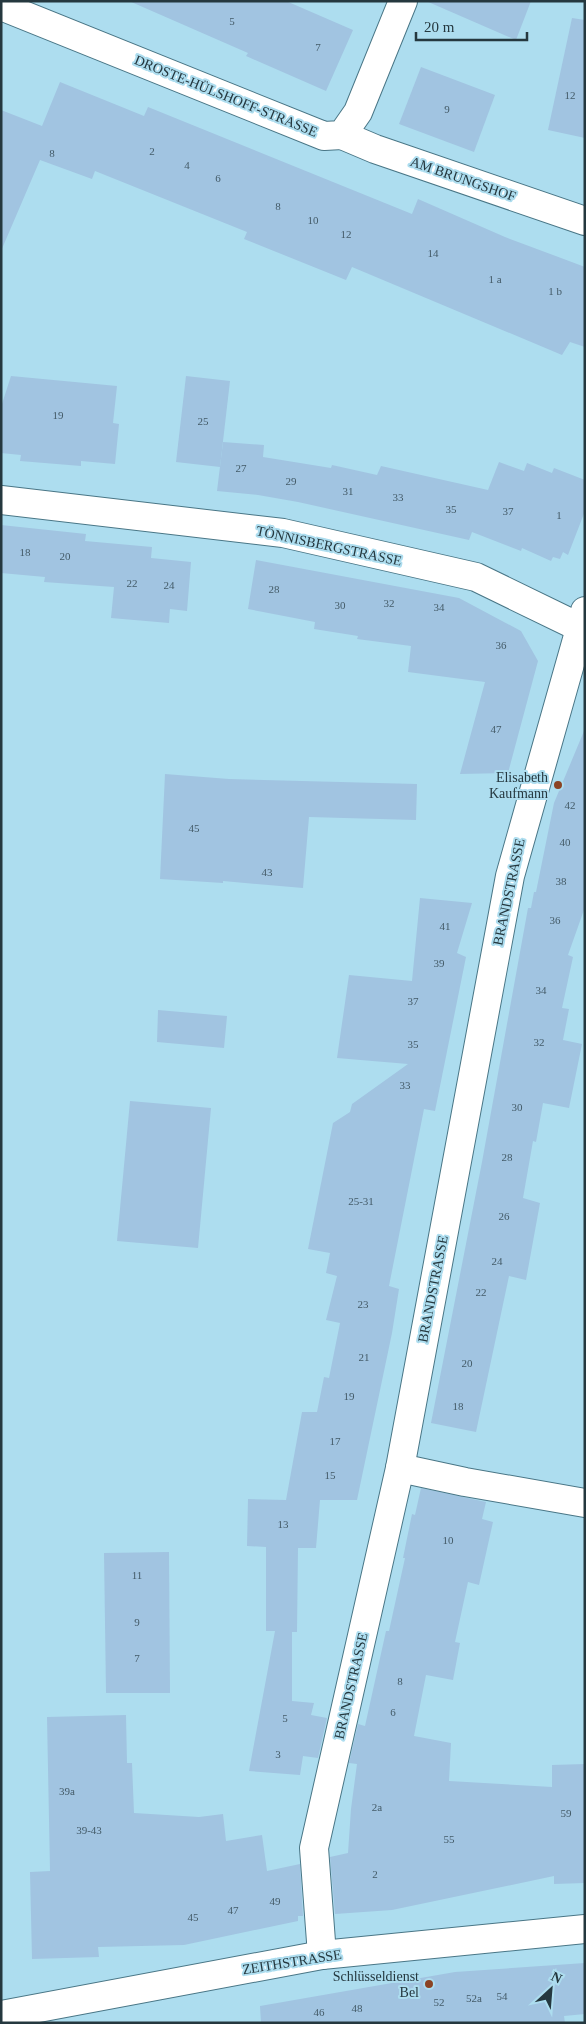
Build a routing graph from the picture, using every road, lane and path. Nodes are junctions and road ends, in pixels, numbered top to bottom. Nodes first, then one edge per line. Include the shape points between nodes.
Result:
1 (403, 1) edge
2 (1, 6) edge
3 (342, 135) junction
4 (585, 221) edge
5 (1, 500) edge
6 (583, 622) edge
7 (400, 1468) junction
8 (585, 1503) edge
9 (585, 1929) edge
10 (322, 1955) junction
11 (1, 2015) edge

1 - 3 street via 358,112
2 - 3 street, DROSTE-HÜLSHOFF-STRASSE via 324,136
3 - 4 street, AM BRUNGSHOF via 374,149
5 - 6 street, TÖNNISBERGSTRASSE via 283,533 476,577
6 - 7 street, BRANDSTRASSE via 510,876
7 - 8 street
7 - 10 street, BRANDSTRASSE via 314,1848
9 - 10 street, ZEITHSTRASSE
10 - 11 street, ZEITHSTRASSE

